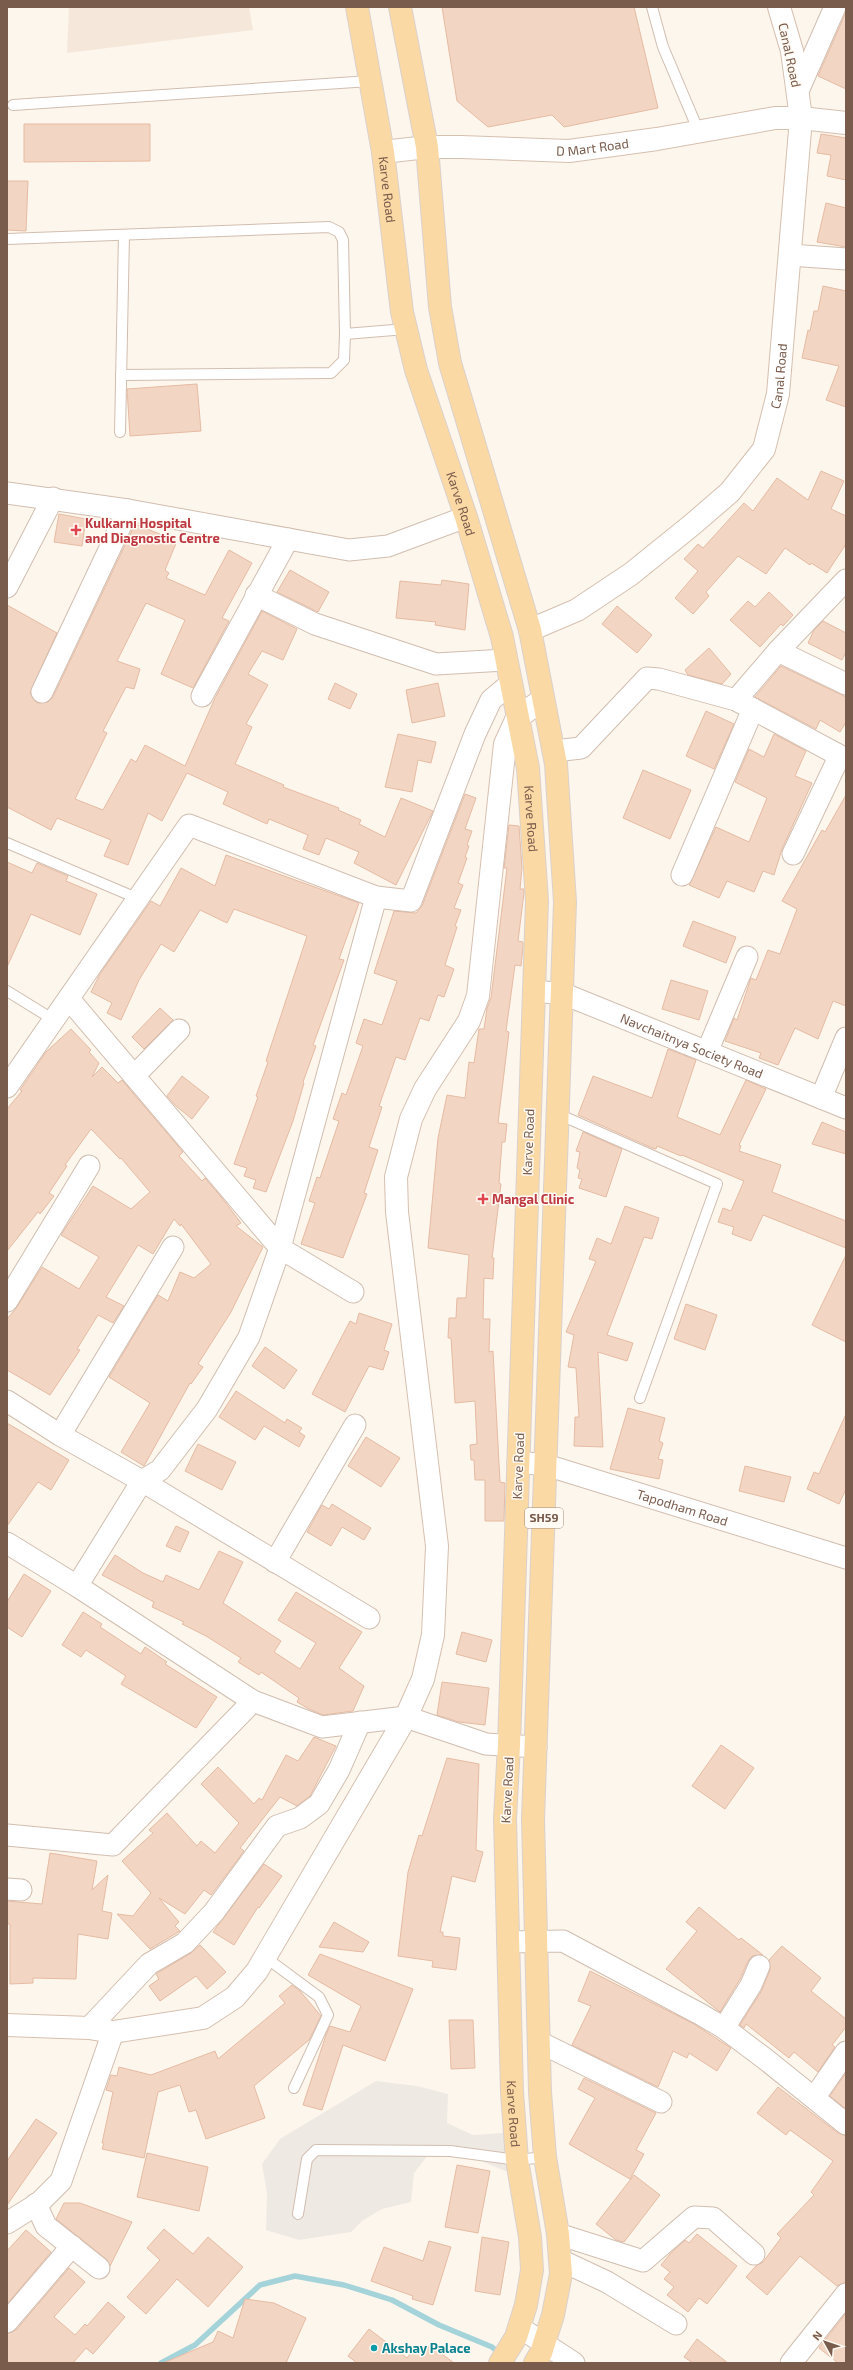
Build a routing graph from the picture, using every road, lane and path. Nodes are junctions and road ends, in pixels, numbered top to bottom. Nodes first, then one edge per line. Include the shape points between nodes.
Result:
1 (357, 7) edge
2 (400, 7) edge
3 (652, 7) edge
4 (779, 7) edge
5 (835, 7) edge
6 (370, 81) junction
7 (798, 91) junction
8 (13, 105) dead end
9 (801, 118) junction
10 (846, 123) edge
11 (699, 132) junction
12 (427, 147) junction
13 (383, 152) junction
14 (124, 235) junction
15 (7, 239) edge
16 (790, 255) junction
17 (846, 259) edge
18 (406, 329) junction
19 (345, 334) junction
20 (121, 375) junction
21 (120, 432) dead end
22 (7, 493) edge
23 (53, 498) junction
24 (128, 510) junction
25 (466, 517) junction
26 (288, 540) junction
27 (7, 588) edge
28 (843, 588) edge
29 (256, 595) junction
30 (530, 630) junction
31 (778, 652) junction
32 (505, 660) junction
33 (510, 684) junction
34 (846, 684) edge
35 (541, 690) junction
36 (42, 692) dead end
37 (202, 696) dead end
38 (744, 704) junction
39 (517, 718) junction
40 (554, 751) junction
41 (842, 758) edge
42 (7, 843) edge
43 (793, 854) dead end
44 (682, 875) dead end
45 (376, 897) junction
46 (139, 899) junction
47 (747, 957) dead end
48 (7, 991) edge
49 (535, 991) junction
50 (564, 994) junction
51 (69, 999) junction
52 (54, 1020) junction
53 (179, 1030) dead end
54 (846, 1038) edge
55 (706, 1052) junction
56 (134, 1076) junction
57 (7, 1087) edge
58 (821, 1098) junction
59 (846, 1108) edge
60 (558, 1114) junction
61 (89, 1166) dead end
62 (173, 1247) dead end
63 (280, 1248) junction
64 (353, 1292) dead end
65 (7, 1301) edge
66 (640, 1398) dead end
67 (7, 1401) edge
68 (355, 1425) dead end
69 (60, 1435) junction
70 (518, 1462) junction
71 (546, 1465) junction
72 (142, 1481) junction
73 (7, 1543) edge
74 (846, 1558) edge
75 (274, 1562) junction
76 (77, 1586) junction
77 (369, 1618) dead end
78 (253, 1701) junction
79 (406, 1717) junction
80 (360, 1722) junction
81 (509, 1745) junction
82 (536, 1747) junction
83 (7, 1835) edge
84 (508, 1942) junction
85 (536, 1942) junction
86 (265, 1957) junction
87 (759, 1966) dead end
88 (7, 2025) edge
89 (89, 2028) junction
90 (724, 2028) junction
91 (113, 2032) junction
92 (539, 2042) junction
93 (846, 2052) edge
94 (294, 2088) dead end
95 (814, 2098) junction
96 (661, 2102) dead end
97 (846, 2124) edge
98 (545, 2157) junction
99 (517, 2160) junction
100 (36, 2204) junction
101 (298, 2214) dead end
102 (7, 2223) edge
103 (558, 2234) junction
104 (72, 2246) junction
105 (754, 2254) dead end
106 (560, 2260) junction
107 (99, 2268) dead end
108 (846, 2294) edge
109 (7, 2322) edge
110 (676, 2324) dead end
111 (517, 2332) junction
112 (540, 2353) edge
113 (500, 2363) edge
114 (574, 2363) edge
115 (791, 2363) edge

1 - 6 main road, Karve Road
2 - 12 main road, Karve Road
3 - 11 lane via 663,47
4 - 7 street, Canal Road via 792,51
5 - 7 street
6 - 8 lane
6 - 13 main road, Karve Road
7 - 9 street, Canal Road
9 - 10 street, D Mart Road
9 - 11 street, D Mart Road via 775,118
9 - 16 street, Canal Road
11 - 12 street, D Mart Road via 569,151
12 - 13 street, D Mart Road
12 - 30 main road, Karve Road via 440,307 450,363
13 - 18 main road, Karve Road
14 - 15 lane
14 - 19 lane via 329,227 339,232 343,240
14 - 20 lane
16 - 17 street
16 - 30 street, Canal Road via 778,394 764,449 730,492 631,574 576,610
18 - 19 lane
18 - 25 main road, Karve Road via 416,370
19 - 20 lane via 344,360 331,373
20 - 21 lane
22 - 23 street
23 - 24 street
23 - 27 street
24 - 26 street
24 - 36 street
25 - 26 street via 388,546 349,550
25 - 32 main road, Karve Road via 502,637
26 - 29 street
28 - 31 street
29 - 32 street via 315,624 436,664
29 - 37 street
30 - 35 main road, Karve Road
31 - 34 street
31 - 38 street
32 - 33 main road, Karve Road
33 - 39 main road, Karve Road / SH59
33 - 45 street via 491,700 475,734 411,901
35 - 39 street
35 - 40 main road, Karve Road / SH59
38 - 40 street via 659,679 647,678 581,748
38 - 41 street
38 - 44 street
39 - 49 main road, Karve Road / SH59 via 528,768 533,836 537,901
39 - 79 street via 505,744 478,996 469,1021 425,1089 411,1119 396,1177 397,1212 437,1546 433,1635 423,1679
40 - 50 main road, Karve Road / SH59 via 565,902
41 - 43 street
42 - 46 lane
45 - 46 street via 189,825
45 - 63 street
46 - 51 street
47 - 55 street
48 - 52 lane
49 - 50 street, Navchaitnya Society Road
49 - 70 main road, Karve Road / SH59
50 - 55 street, Navchaitnya Society Road
50 - 60 main road, Karve Road / SH59
51 - 52 street
51 - 56 street
52 - 57 street
53 - 56 street
54 - 58 street
55 - 58 street, Navchaitnya Society Road
56 - 63 street
58 - 59 street, Navchaitnya Society Road
60 - 66 lane via 717,1184
60 - 71 main road, Karve Road / SH59
61 - 65 street
62 - 69 street
63 - 64 street
63 - 72 street via 249,1337 207,1409 160,1470
67 - 69 street
68 - 75 street
69 - 72 street
70 - 71 street, Tapodham Road
70 - 81 main road, Karve Road / SH59
71 - 74 street, Tapodham Road
71 - 82 main road, Karve Road / SH59
72 - 75 street
72 - 76 street
73 - 76 street
75 - 77 street
76 - 78 street
78 - 80 street via 322,1726
78 - 83 street via 113,1845
79 - 80 street
79 - 81 street via 486,1744
79 - 86 street
80 - 89 street via 339,1770 319,1804 300,1818 277,1826 214,1912 185,1943 149,1964
81 - 82 street
81 - 84 main road, Karve Road / SH59 via 505,1819
82 - 85 main road, Karve Road / SH59 via 533,1820
84 - 85 street
84 - 99 main road, Karve Road / SH59 via 512,2092
85 - 90 street via 563,1941
85 - 92 main road, Karve Road / SH59
86 - 91 street via 235,1997 203,2018
86 - 94 lane via 319,1998 328,2015
87 - 90 street via 751,1986
88 - 89 street
89 - 91 street
90 - 95 street
91 - 100 street via 60,2181
92 - 96 street
92 - 98 main road, Karve Road / SH59
93 - 95 street
95 - 97 street
98 - 99 lane
98 - 103 main road, Karve Road / SH59
99 - 101 lane via 450,2151 316,2150 306,2159
99 - 111 main road, Karve Road / SH59 via 530,2237 532,2270 526,2305
100 - 102 street
100 - 104 street via 46,2226
103 - 105 street via 643,2261 694,2217 713,2218
103 - 106 main road, Karve Road / SH59
104 - 107 street
104 - 109 street
106 - 110 street via 607,2282
106 - 112 main road, Karve Road / SH59 via 561,2274 554,2315
108 - 115 street
111 - 112 street
111 - 113 main road, Karve Road / SH59
112 - 114 street

